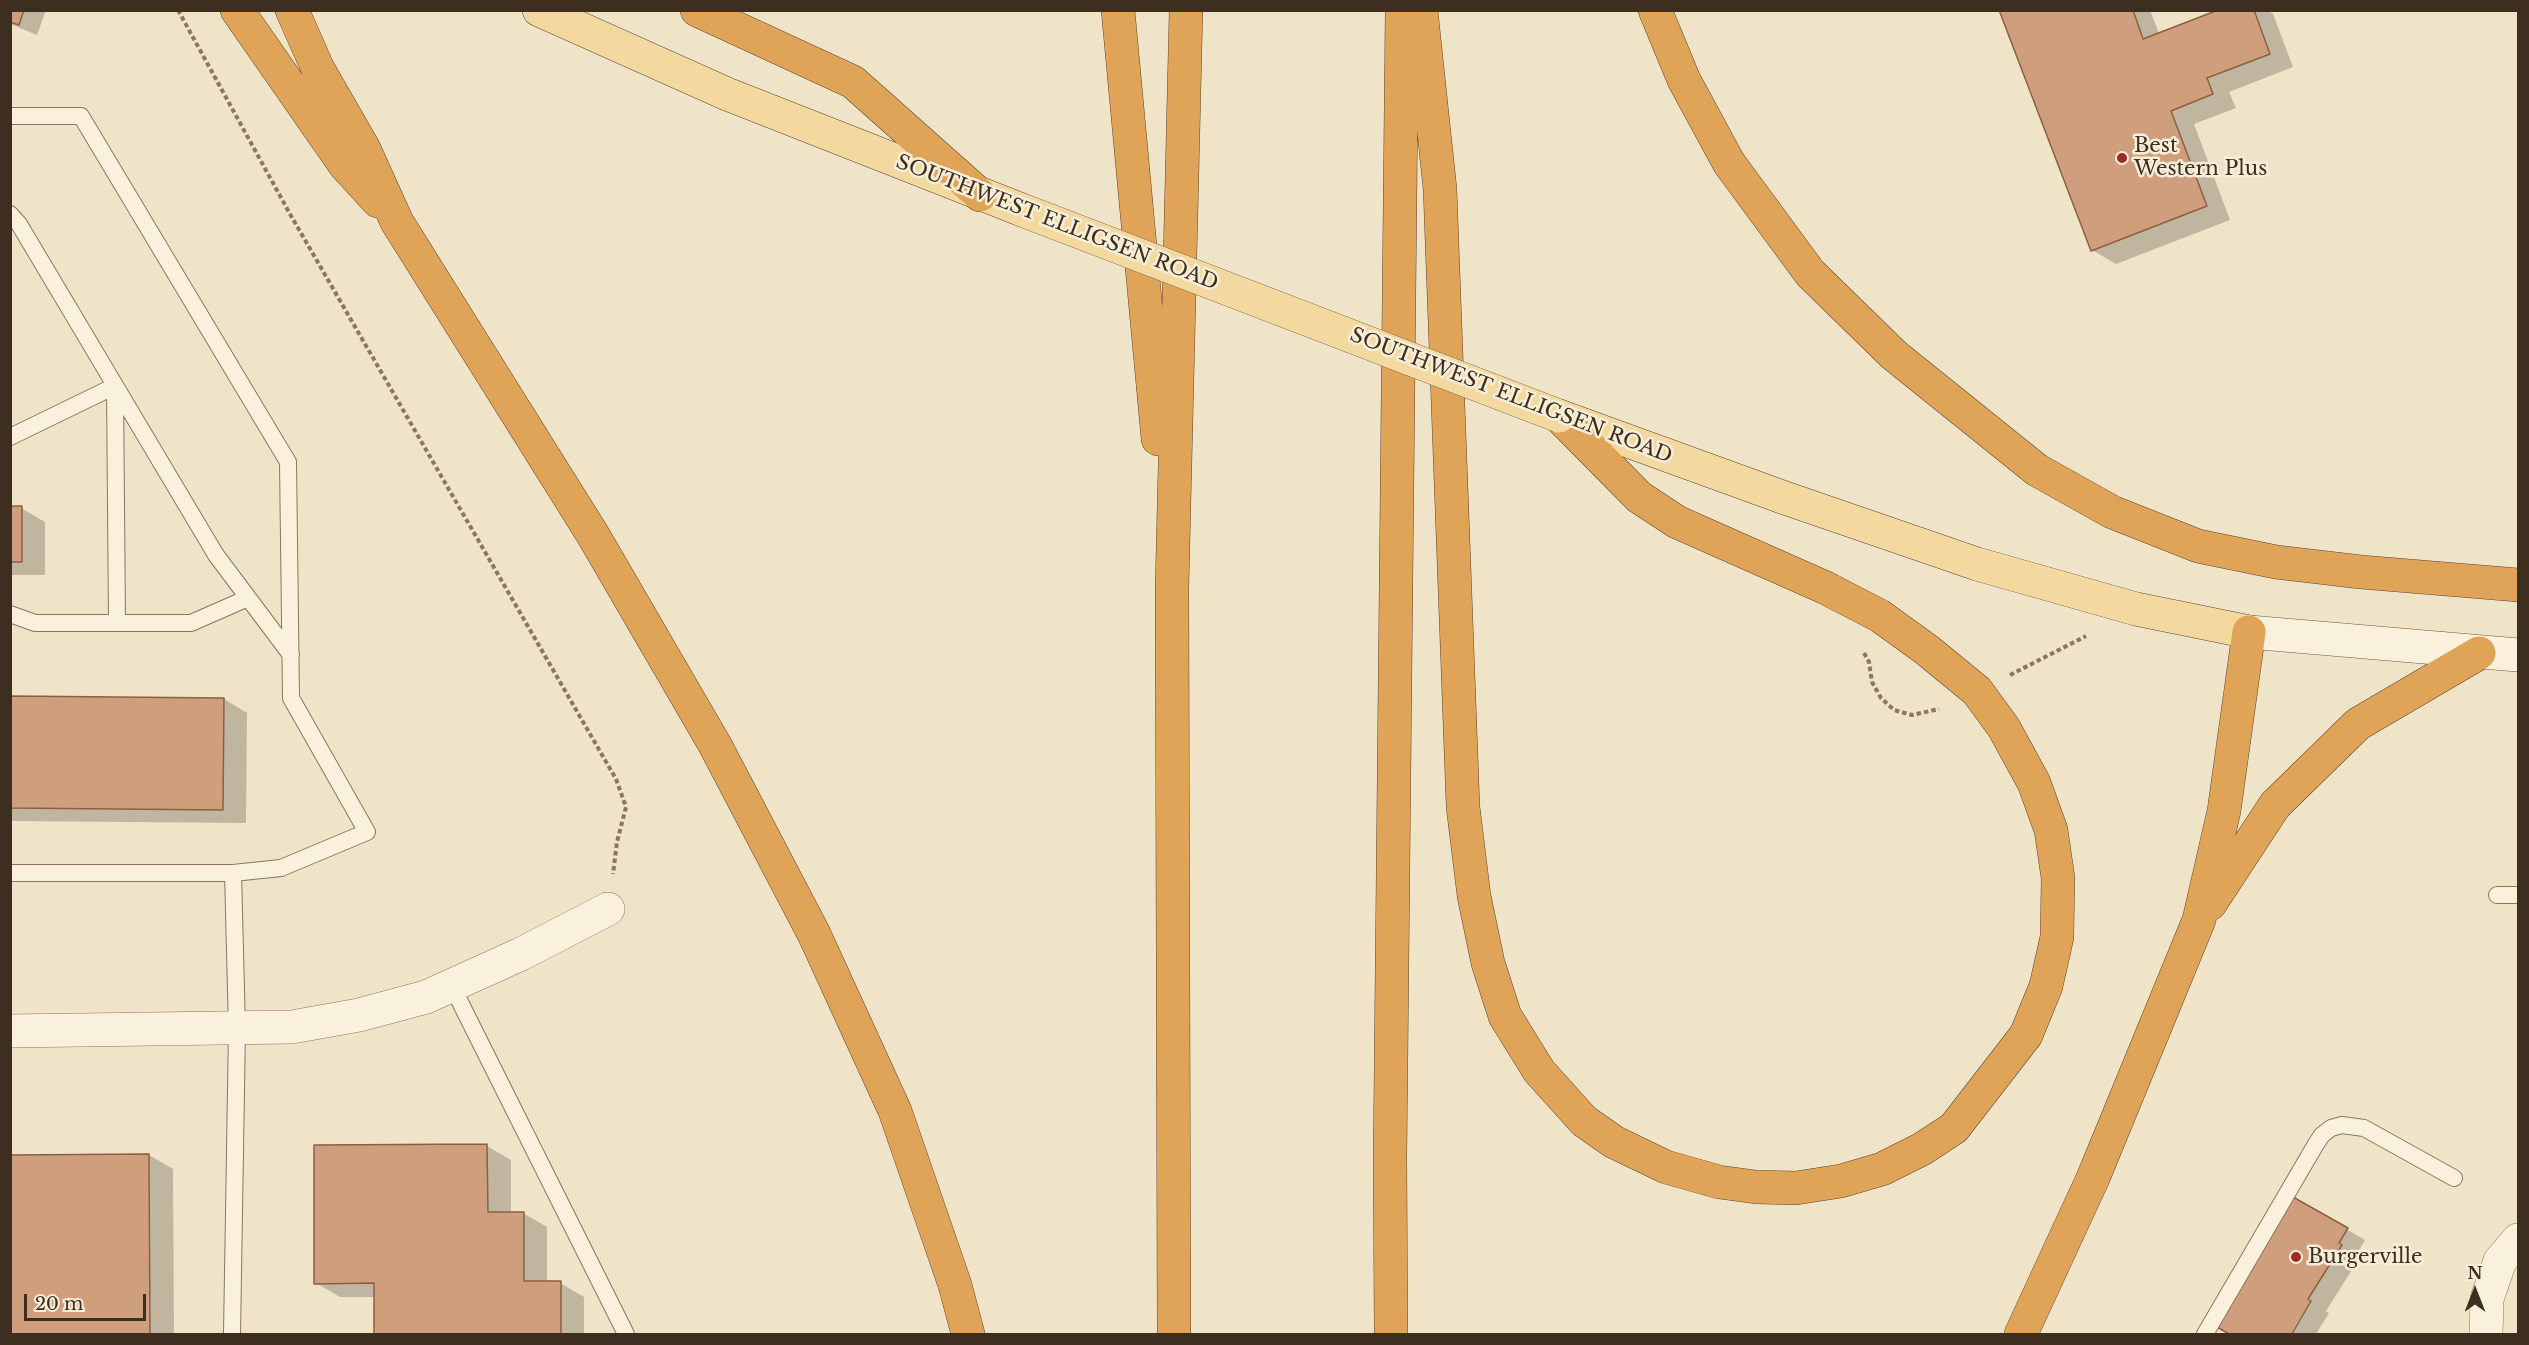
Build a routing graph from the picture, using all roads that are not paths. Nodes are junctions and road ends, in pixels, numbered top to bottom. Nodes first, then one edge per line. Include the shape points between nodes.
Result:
1 (237, 10) edge
2 (292, 10) edge
3 (539, 10) edge
4 (697, 10) edge
5 (1118, 10) edge
6 (1186, 10) edge
7 (1402, 10) edge
8 (1421, 10) edge
9 (1655, 10) edge
10 (10, 116) edge
11 (980, 195) junction
12 (10, 214) edge
13 (397, 222) junction
14 (115, 386) junction
15 (1559, 416) junction
16 (10, 437) edge
17 (2518, 585) edge
18 (1173, 588) junction
19 (248, 598) junction
20 (10, 614) edge
21 (117, 623) junction
22 (2248, 632) junction
23 (2479, 653) junction
24 (291, 655) junction
25 (2518, 655) edge
26 (10, 873) edge
27 (233, 873) junction
28 (2497, 895) dead end
29 (2518, 895) edge
30 (608, 909) road end
31 (2199, 920) junction
32 (452, 986) junction
33 (237, 1029) junction
34 (10, 1031) edge
35 (2454, 1178) dead end
36 (2518, 1240) edge
37 (232, 1335) edge
38 (626, 1335) edge
39 (968, 1335) edge
40 (1174, 1335) edge
41 (1391, 1335) edge
42 (2020, 1335) edge
43 (2205, 1335) edge
44 (2486, 1335) edge

1 - 13 highway via 345,165
2 - 13 highway
3 - 11 main road, SOUTHWEST ELLIGSEN ROAD via 727,94
4 - 11 highway via 853,82
5 - 18 highway
6 - 18 highway
7 - 41 highway
8 - 15 highway via 1440,189 1463,807 1481,929 1505,1016 1539,1071 1584,1121 1614,1142 1666,1167 1719,1182 1796,1188 1882,1169 1954,1128 2026,1035 2046,986 2057,937 2058,878 2051,830 2034,783 1977,691 1927,650 1880,616 1677,522 1639,497
9 - 17 highway via 1684,80 1729,164 1810,273 1894,355 2037,470 2112,512 2198,546 2286,563
10 - 24 lane via 81,116 288,462
11 - 15 main road, SOUTHWEST ELLIGSEN ROAD, bridge
12 - 14 lane
13 - 39 highway via 593,535 715,745 808,924 895,1111 955,1285
14 - 16 lane
14 - 19 lane via 216,555
14 - 21 lane
15 - 22 main road, SOUTHWEST ELLIGSEN ROAD via 1977,564 2136,609
18 - 40 highway
19 - 21 lane via 191,623
19 - 24 lane
20 - 21 lane via 35,623
22 - 23 street, SOUTHWEST ELLIGSEN ROAD
22 - 31 highway via 2224,811
23 - 25 street, SOUTHWEST ELLIGSEN ROAD
23 - 31 highway via 2358,724 2275,805
24 - 27 lane via 291,698 367,832 281,868
26 - 27 lane
27 - 33 lane
28 - 29 lane
30 - 32 street
31 - 42 highway via 2093,1178
32 - 33 street via 426,998 359,1015 292,1027
32 - 38 lane
33 - 34 street
33 - 37 lane
35 - 43 lane via 2364,1128 2331,1128 2316,1144
36 - 44 street via 2500,1261 2490,1289

